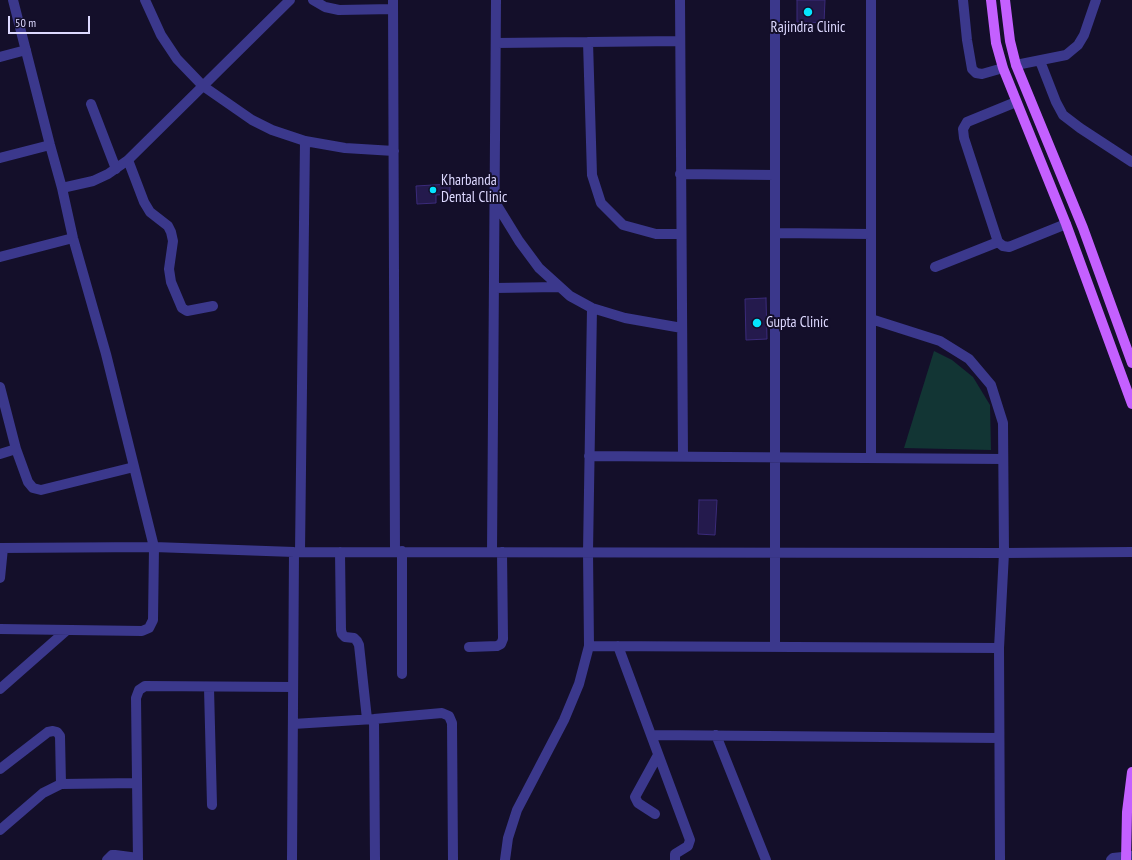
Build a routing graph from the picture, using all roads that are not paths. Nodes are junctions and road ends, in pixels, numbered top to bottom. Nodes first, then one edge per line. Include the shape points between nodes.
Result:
1 (13, 0) edge
2 (145, 0) edge
3 (290, 0) edge
4 (313, 0) edge
5 (496, 0) edge
6 (680, 0) edge
7 (776, 0) edge
8 (871, 0) edge
9 (963, 0) edge
10 (991, 0) edge
11 (1005, 0) edge
12 (1096, 0) edge
13 (393, 5) edge
14 (680, 40) junction
15 (588, 42) junction
16 (496, 44) junction
17 (26, 50) junction
18 (0, 57) edge
19 (1040, 61) junction
20 (1016, 65) junction
21 (1003, 68) junction
22 (203, 86) junction
23 (1016, 102) junction
24 (91, 104) dead end
25 (305, 141) junction
26 (50, 145) junction
27 (394, 151) junction
28 (0, 158) edge
29 (128, 160) junction
30 (1132, 162) edge
31 (116, 169) junction
32 (680, 174) junction
33 (775, 175) junction
34 (62, 188) junction
35 (495, 202) junction
36 (1068, 228) junction
37 (1083, 228) junction
38 (775, 233) junction
39 (681, 234) junction
40 (871, 234) junction
41 (73, 238) junction
42 (998, 242) junction
43 (0, 257) edge
44 (935, 266) dead end
45 (559, 287) junction
46 (495, 288) junction
47 (213, 306) dead end
48 (592, 308) junction
49 (871, 319) junction
50 (682, 328) junction
51 (1132, 363) edge
52 (0, 387) edge
53 (1132, 404) edge
54 (16, 449) junction
55 (0, 454) edge
56 (590, 456) junction
57 (683, 456) junction
58 (775, 457) junction
59 (871, 458) junction
60 (1003, 459) junction
61 (134, 467) junction
62 (154, 547) junction
63 (2, 548) edge
64 (398, 551) junction
65 (297, 552) junction
66 (340, 552) junction
67 (497, 552) junction
68 (588, 552) junction
69 (775, 552) junction
70 (1132, 552) edge
71 (1004, 553) junction
72 (0, 572) edge
73 (0, 629) edge
74 (67, 630) junction
75 (589, 646) junction
76 (618, 646) junction
77 (469, 647) dead end
78 (775, 647) junction
79 (999, 648) junction
80 (402, 674) dead end
81 (293, 687) junction
82 (209, 688) junction
83 (0, 689) edge
84 (371, 719) junction
85 (293, 724) junction
86 (651, 735) junction
87 (716, 735) junction
88 (999, 738) junction
89 (658, 755) junction
90 (0, 769) edge
91 (1132, 772) edge
92 (138, 783) junction
93 (61, 784) junction
94 (212, 805) dead end
95 (655, 814) dead end
96 (0, 830) edge
97 (1128, 857) edge
98 (138, 859) edge
99 (107, 860) edge
100 (292, 860) edge
101 (375, 860) edge
102 (453, 860) edge
103 (505, 860) edge
104 (675, 860) edge
105 (766, 860) edge
106 (1000, 860) edge
107 (1111, 860) edge

1 - 17 street
2 - 22 street via 161,35 177,59
3 - 22 street
4 - 13 street via 339,10
5 - 16 street
6 - 14 street
7 - 33 street
8 - 40 street
9 - 21 street via 972,68 976,73 982,74
10 - 21 main road via 996,43
11 - 20 main road
12 - 19 street via 1078,45 1066,55
13 - 27 street
14 - 15 street
14 - 32 street
15 - 16 street
15 - 39 street via 592,175 600,203 623,225 656,234
16 - 35 street
17 - 18 street
17 - 26 street
19 - 20 street
19 - 30 street via 1063,115
20 - 37 main road
21 - 23 main road
22 - 25 street via 252,120
22 - 29 street
23 - 36 main road
23 - 42 street via 967,122 963,129
24 - 31 street
25 - 27 street via 345,148
25 - 65 street
26 - 28 street
26 - 34 street
27 - 64 street
29 - 31 street
29 - 47 street via 144,202 150,212 168,226 171,232 173,241 169,269 171,282 182,308 187,311
31 - 34 street via 93,181
32 - 33 street
32 - 39 street
33 - 38 street
34 - 41 street
35 - 45 street via 538,268
35 - 46 street
36 - 37 main road
36 - 42 street via 1009,247
36 - 53 main road
37 - 51 main road
38 - 40 street
38 - 58 street
39 - 50 street
40 - 49 street
41 - 43 street
41 - 61 street via 106,354
42 - 44 street
45 - 46 street
45 - 48 street
46 - 67 street
48 - 50 street via 625,318
48 - 56 street
49 - 59 street
49 - 60 street via 940,341 969,359 991,385 1003,423
50 - 57 street
52 - 54 street
54 - 55 street
54 - 61 street via 28,482 33,488 41,490
56 - 57 street
56 - 68 street
57 - 58 street
58 - 59 street
58 - 69 street
59 - 60 street
60 - 71 street
61 - 62 street
62 - 63 street
62 - 65 street
62 - 74 street via 153,620 149,628
63 - 72 street
64 - 66 street
64 - 67 street
64 - 80 street
65 - 66 street
65 - 81 street
66 - 84 street via 341,630 345,637 357,641
67 - 68 street
67 - 77 street via 503,639 497,646
68 - 69 street
68 - 75 street
69 - 71 street
69 - 78 street
70 - 71 street
71 - 79 street
73 - 74 street
74 - 83 street
75 - 76 street
75 - 103 street via 579,684 564,720 517,810 508,838
76 - 78 street
76 - 86 street
78 - 79 street
79 - 88 street
81 - 82 street
81 - 85 street
82 - 92 street via 145,686 139,690 136,698
82 - 94 street
84 - 85 street
84 - 101 street
84 - 102 street via 442,713 449,716 452,723
85 - 100 street
86 - 87 street
86 - 89 street
87 - 88 street
87 - 105 street
88 - 106 street
89 - 95 street via 636,797 638,803
89 - 104 street via 690,840 688,846 675,854
90 - 93 street via 48,732 53,731 60,736
91 - 97 main road via 1127,812
92 - 93 street
92 - 98 street
93 - 96 street via 42,793
97 - 107 street
98 - 99 street via 112,855

